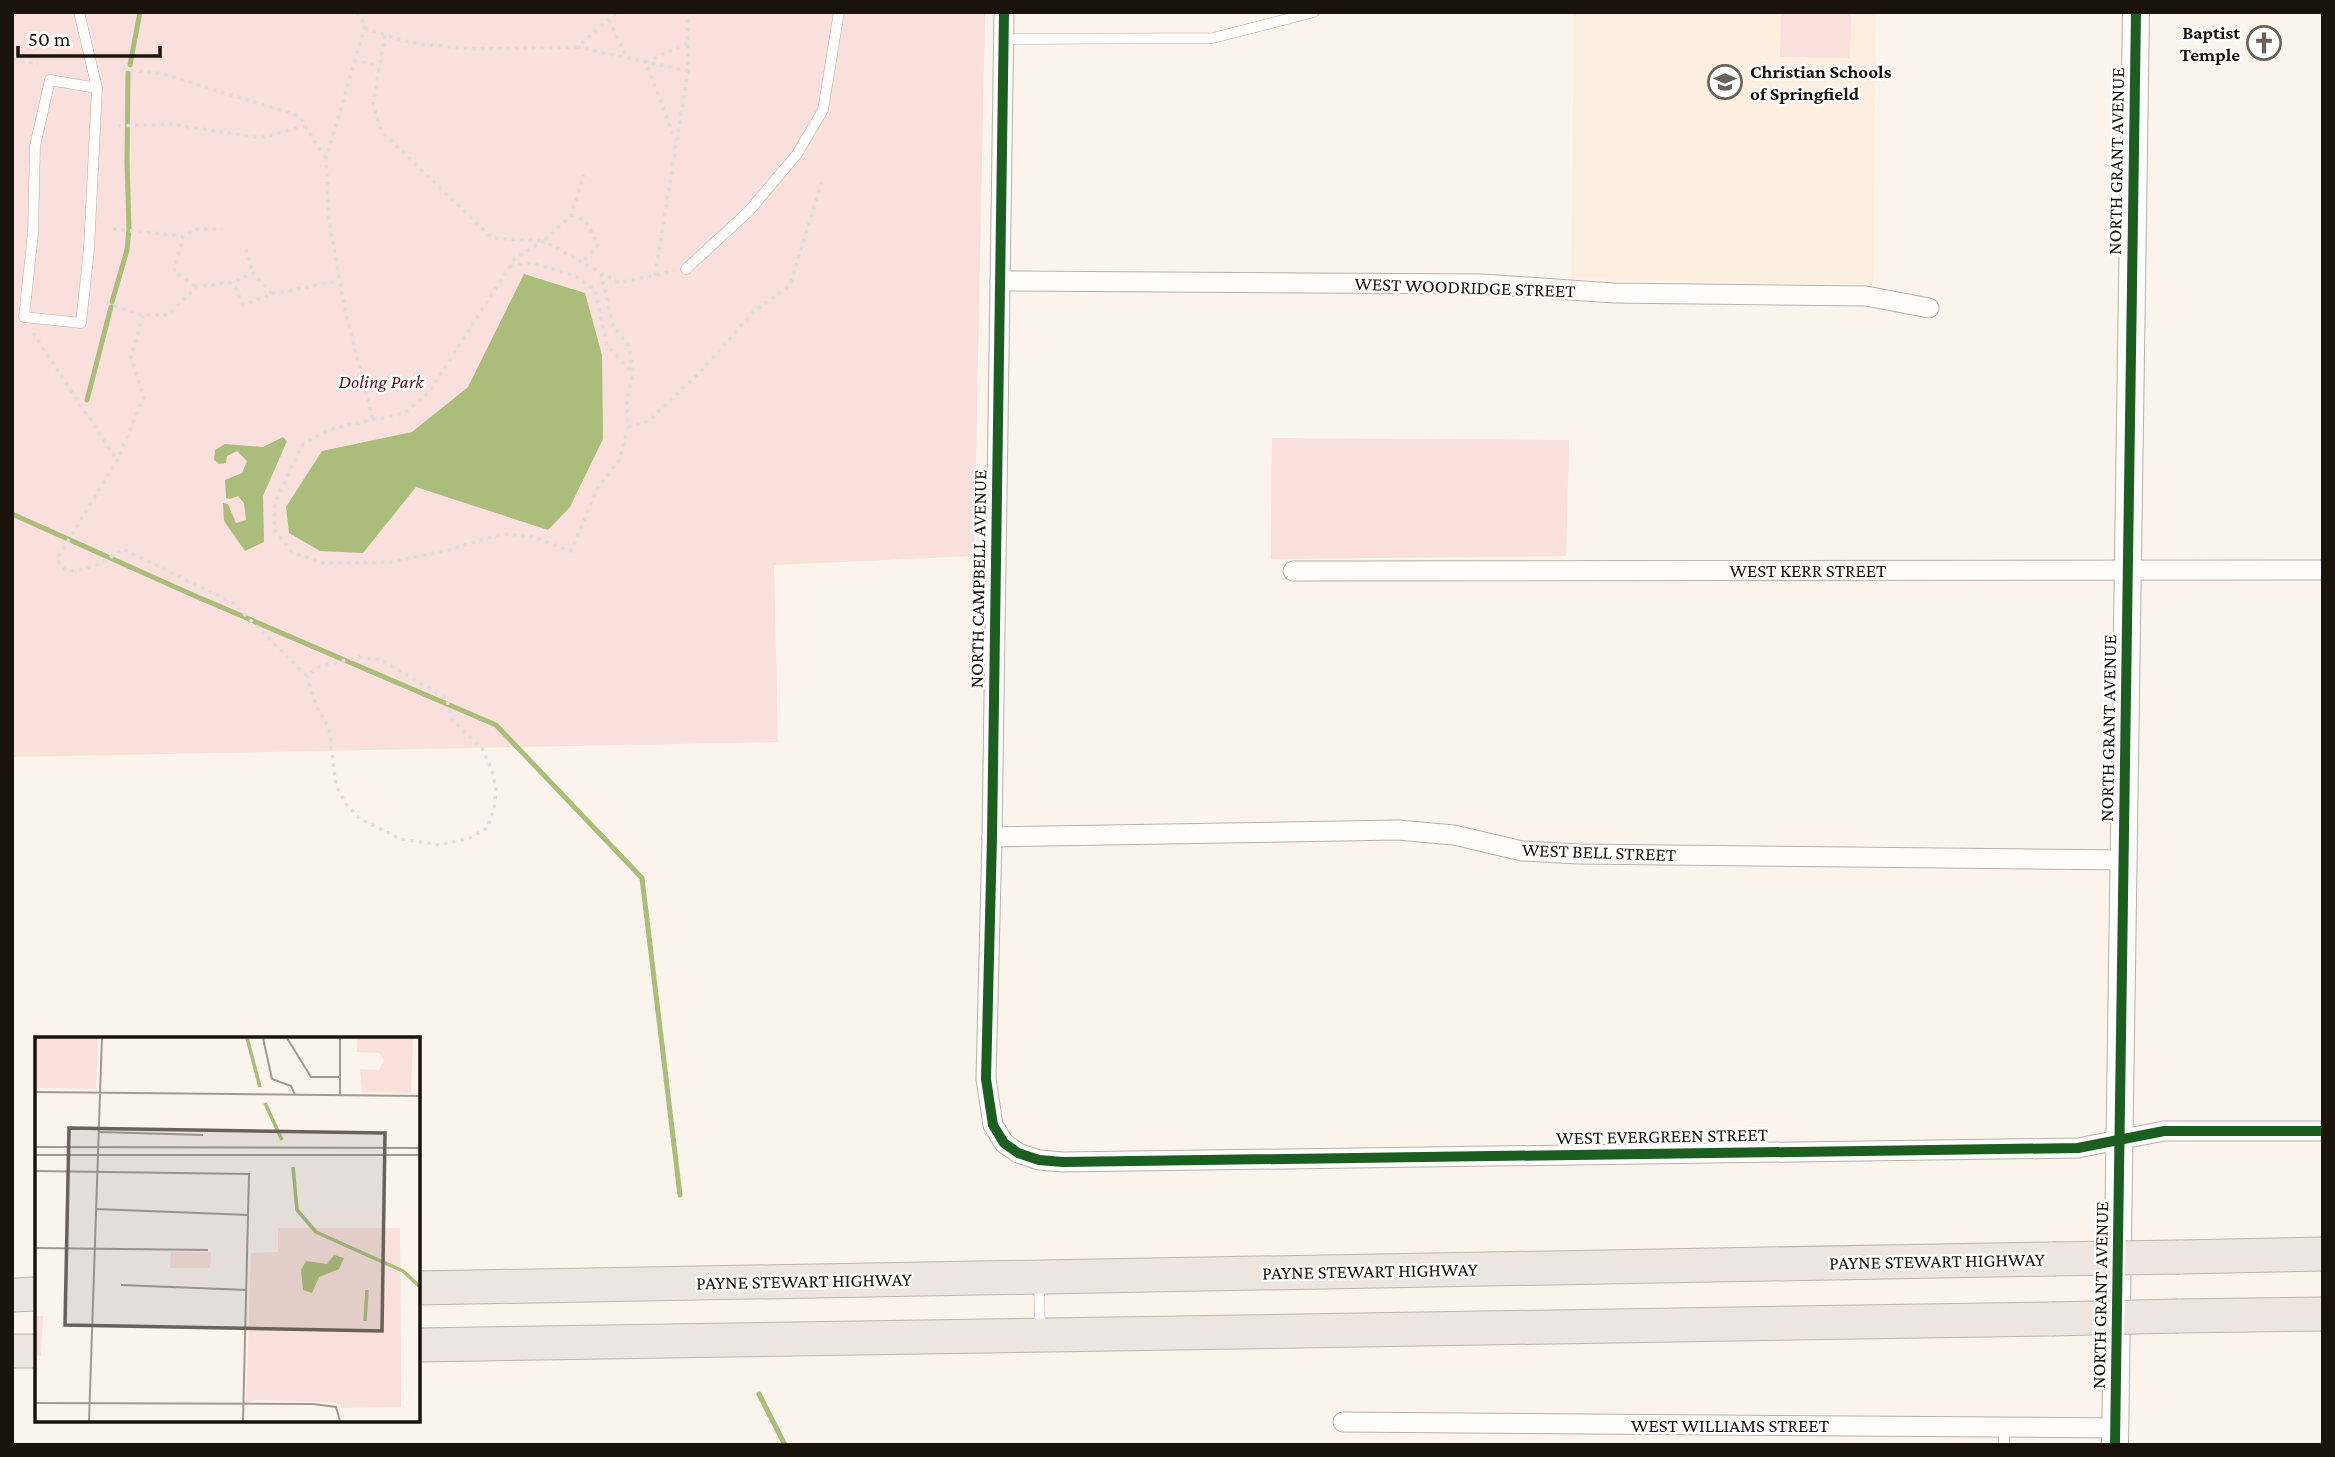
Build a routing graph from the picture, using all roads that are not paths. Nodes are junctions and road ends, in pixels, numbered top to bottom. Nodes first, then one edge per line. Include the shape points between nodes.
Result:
1 (79, 12) edge
2 (839, 12) edge
3 (1004, 12) edge
4 (1314, 12) edge
5 (2136, 12) edge
6 (1004, 39) junction
7 (97, 88) junction
8 (686, 269) road end
9 (1000, 281) junction
10 (1929, 308) dead end
11 (2323, 570) edge
12 (1293, 571) dead end
13 (2128, 571) junction
14 (992, 837) junction
15 (2124, 860) junction
16 (2323, 1131) edge
17 (2119, 1140) junction
18 (1004, 1143) joint
19 (2323, 1255) edge
20 (1039, 1277) junction
21 (420, 1288) edge
22 (35, 1294) edge
23 (12, 1295) edge
24 (2323, 1314) edge
25 (1040, 1335) junction
26 (420, 1345) edge
27 (12, 1351) edge
28 (35, 1351) edge
29 (1343, 1422) dead end
30 (2004, 1436) edge
31 (2116, 1437) edge

1 - 7 lane
2 - 8 lane via 823,110 797,155 749,211
3 - 6 street, NORTH CAMPBELL AVENUE
4 - 6 lane via 1213,38
5 - 13 main road, NORTH GRANT AVENUE
6 - 9 street, NORTH CAMPBELL AVENUE
7 - 7 lane via 81,323 24,317 33,233 35,146 50,80
9 - 10 street, WEST WOODRIDGE STREET via 1483,284 1613,293 1866,296
9 - 14 street, NORTH CAMPBELL AVENUE
11 - 13 street, WEST KERR STREET
12 - 13 street, WEST KERR STREET
13 - 15 main road, NORTH GRANT AVENUE
14 - 15 street, WEST BELL STREET via 1398,830 1454,835 1522,851 1578,854
14 - 18 street, NORTH CAMPBELL AVENUE via 986,1079 993,1125
15 - 17 main road, NORTH GRANT AVENUE
16 - 17 street, WEST EVERGREEN STREET via 2164,1131
17 - 18 street, WEST EVERGREEN STREET via 2064,1148 1063,1162 1029,1157
17 - 31 main road, NORTH GRANT AVENUE
19 - 20 highway, PAYNE STEWART HIGHWAY, bridge
20 - 21 highway, PAYNE STEWART HIGHWAY
20 - 25 lane
22 - 23 highway
24 - 25 highway, bridge
25 - 26 highway
27 - 28 highway
29 - 30 street, WEST WILLIAMS STREET
30 - 31 street, WEST WILLIAMS STREET

